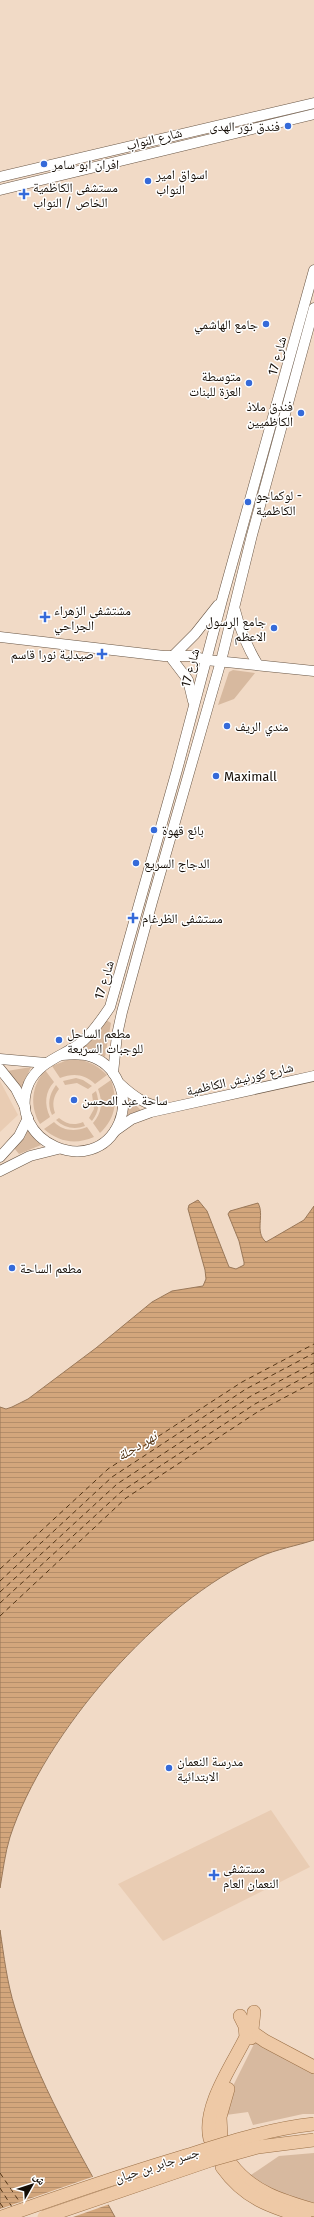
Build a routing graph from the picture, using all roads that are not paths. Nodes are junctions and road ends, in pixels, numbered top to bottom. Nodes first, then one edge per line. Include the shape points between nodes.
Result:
1 (314, 102) edge
2 (314, 114) edge
3 (0, 177) edge
4 (0, 190) edge
5 (314, 270) edge
6 (314, 308) edge
7 (222, 600) junction
8 (234, 607) junction
9 (0, 637) edge
10 (170, 657) junction
11 (206, 660) junction
12 (221, 661) junction
13 (258, 665) junction
14 (314, 671) edge
15 (194, 706) junction
16 (62, 1055) junction
17 (0, 1059) edge
18 (46, 1063) junction
19 (0, 1069) edge
20 (113, 1073) junction
21 (314, 1076) edge
22 (120, 1084) junction
23 (171, 1108) junction
24 (27, 1114) junction
25 (114, 1132) junction
26 (58, 1149) junction
27 (0, 1157) edge
28 (0, 1171) edge
29 (254, 2012) dead end
30 (240, 2016) dead end
31 (252, 2032) junction
32 (314, 2067) edge
33 (314, 2124) edge
34 (314, 2140) edge
35 (314, 2210) edge
36 (2, 2217) edge
37 (44, 2217) edge
38 (305, 2217) edge

1 - 3 street, شارع النواب
2 - 4 street, شارع النواب
5 - 7 street, شارع 17
6 - 8 street, شارع 17
7 - 10 street via 199,629
7 - 11 street, شارع 17
8 - 12 street, شارع 17
8 - 13 street via 247,647
9 - 10 street
10 - 11 street via 193,656
10 - 15 street via 188,680
11 - 12 street
11 - 15 street, شارع 17
12 - 13 street
12 - 20 street, شارع 17 via 124,1005 117,1035
13 - 14 street
15 - 16 street, شارع 17 via 110,1007 99,1024
16 - 18 street
16 - 20 street via 90,1056 103,1063
17 - 18 street
18 - 24 street via 29,1083 26,1096
19 - 24 street via 16,1089
20 - 22 street
21 - 23 street, شارع كورنيش الكاظمية
22 - 23 street, شارع كورنيش الكاظمية via 145,1103
22 - 25 street via 123,1109
23 - 25 street, شارع كورنيش الكاظمية via 132,1119
24 - 26 street via 35,1131 45,1142
24 - 27 street via 19,1136
25 - 26 street via 100,1144 87,1150 72,1152
26 - 28 street via 30,1156
29 - 31 main road
30 - 31 main road via 245,2026 246,2037 216,2096 208,2124 215,2137 225,2096
31 - 32 main road
33 - 36 main road, جسر جابر بن حيان, bridge via 253,2134
34 - 37 main road, جسر جابر بن حيان, bridge via 258,2147 211,2160
35 - 38 main road via 278,2200 226,2166 232,2182 247,2194 267,2205

